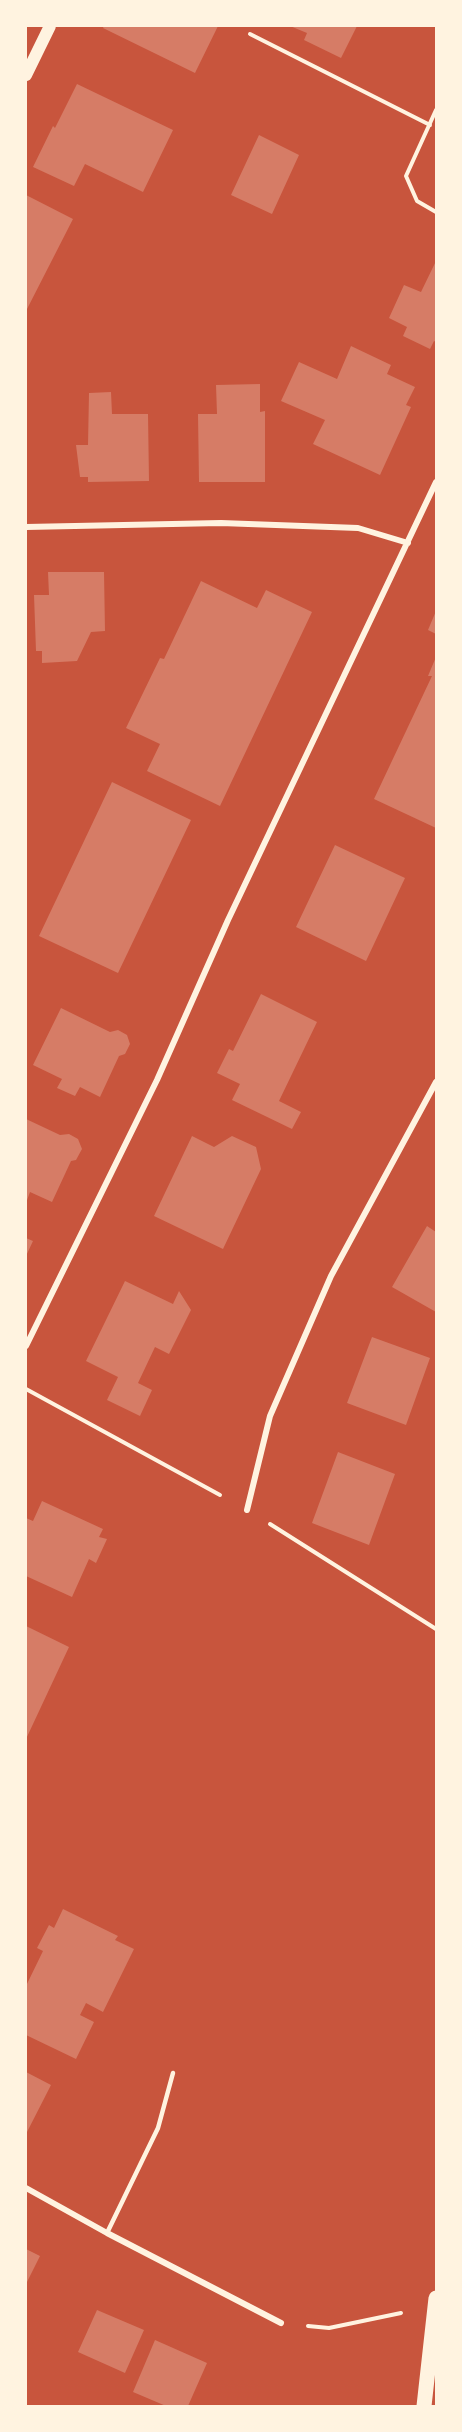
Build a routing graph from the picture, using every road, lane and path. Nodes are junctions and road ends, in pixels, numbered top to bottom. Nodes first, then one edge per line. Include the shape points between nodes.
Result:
1 (50, 26) edge
2 (250, 34) dead end
3 (26, 75) edge
4 (436, 110) edge
5 (430, 124) junction
6 (436, 212) edge
7 (436, 482) edge
8 (26, 527) edge
9 (408, 543) junction
10 (436, 1083) edge
11 (26, 1347) edge
12 (26, 1389) edge
13 (247, 1510) junction
14 (436, 1629) edge
15 (173, 2073) dead end
16 (26, 2188) edge
17 (107, 2233) junction
18 (436, 2302) edge
19 (281, 2323) joint
20 (424, 2406) edge

1 - 3 main road
2 - 5 path
4 - 5 path
5 - 6 path via 406,176 417,201
7 - 9 street
8 - 9 street via 221,523 358,528
9 - 11 street via 228,920 157,1080
10 - 13 street via 331,1276 270,1416
12 - 13 path
13 - 14 path
15 - 17 lane via 158,2128
16 - 17 street
17 - 19 street
18 - 19 path via 329,2328
18 - 20 main road

